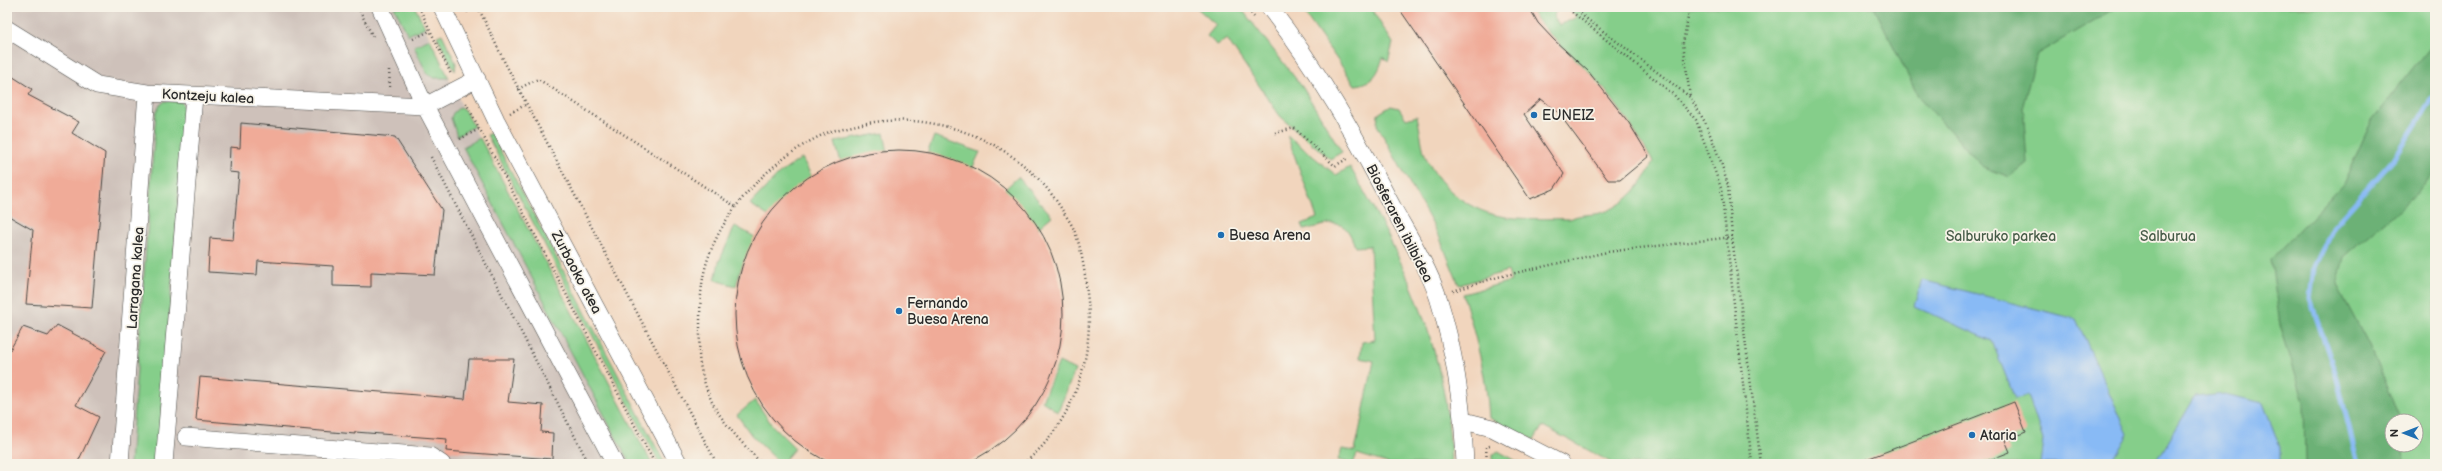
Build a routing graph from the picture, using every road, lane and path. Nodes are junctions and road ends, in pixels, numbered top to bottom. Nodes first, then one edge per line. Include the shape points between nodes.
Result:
1 (358, 7) edge
2 (380, 7) edge
3 (419, 7) edge
4 (463, 7) edge
5 (476, 7) edge
6 (1246, 7) edge
7 (1268, 7) edge
8 (1566, 7) edge
9 (1576, 7) edge
10 (1690, 7) edge
11 (465, 13) junction
12 (445, 14) edge
13 (1257, 22) dead end
14 (7, 29) edge
15 (430, 31) junction
16 (375, 41) dead end
17 (399, 46) junction
18 (387, 64) dead end
19 (477, 79) junction
20 (518, 88) junction
21 (458, 89) junction
22 (147, 93) junction
23 (194, 96) junction
24 (1690, 98) junction
25 (391, 104) junction
26 (527, 104) junction
27 (425, 106) junction
28 (496, 120) junction
29 (480, 129) junction
30 (1275, 132) dead end
31 (446, 147) junction
32 (428, 151) dead end
33 (431, 157) junction
34 (1354, 162) dead end
35 (736, 207) junction
36 (1732, 237) junction
37 (1727, 238) junction
38 (1437, 296) junction
39 (1464, 421) junction
40 (186, 437) dead end
41 (120, 464) edge
42 (164, 464) edge
43 (442, 464) edge
44 (589, 464) edge
45 (615, 464) edge
46 (655, 464) edge
47 (679, 464) edge
48 (717, 464) edge
49 (762, 464) edge
50 (1023, 464) edge
51 (1465, 464) edge
52 (1562, 464) edge
53 (1752, 464) edge
54 (1761, 464) edge

1 - 16 path
2 - 17 street
3 - 15 path
4 - 11 path
5 - 11 path
5 - 20 path
6 - 13 path
7 - 38 street, Biosferaren ibilbidea via 1310,62 1342,113
8 - 37 path via 1674,95 1696,120 1721,188
9 - 24 path via 1584,16
10 - 24 path via 1683,43
11 - 12 path
12 - 15 path
12 - 19 street, Zurbaoko atea
14 - 22 street, Kontzeju kalea via 97,85
15 - 17 path
15 - 21 path
17 - 27 street
18 - 25 path
19 - 21 street
19 - 28 street, Zurbaoko atea
20 - 26 path
20 - 35 path via 538,79
21 - 27 street
21 - 29 path
22 - 23 street, Kontzeju kalea
22 - 41 street, Larragana kalea
23 - 25 street, Kontzeju kalea
23 - 42 street
24 - 36 path via 1705,122 1721,162 1728,186
25 - 27 street, Kontzeju kalea
26 - 28 path
26 - 48 path
27 - 31 street
28 - 29 path
28 - 47 street, Zurbaoko atea
29 - 31 path
29 - 46 path
30 - 34 path via 1294,128 1335,166 1351,156
31 - 33 path
31 - 45 street
32 - 33 path
33 - 44 path
35 - 49 path via 716,238 703,277 700,364 715,408
35 - 50 path via 763,175 793,150 831,131 873,122 912,120 956,128 998,146 1027,167 1054,197 1075,231 1090,312 1087,352 1076,390 1057,426 1032,457
36 - 37 path
36 - 54 path
37 - 38 path via 1607,252 1498,277
37 - 53 path
38 - 39 street, Biosferaren ibilbidea via 1458,378
39 - 51 street, Biosferaren ibilbidea
39 - 52 street via 1492,428
40 - 43 street via 430,456

